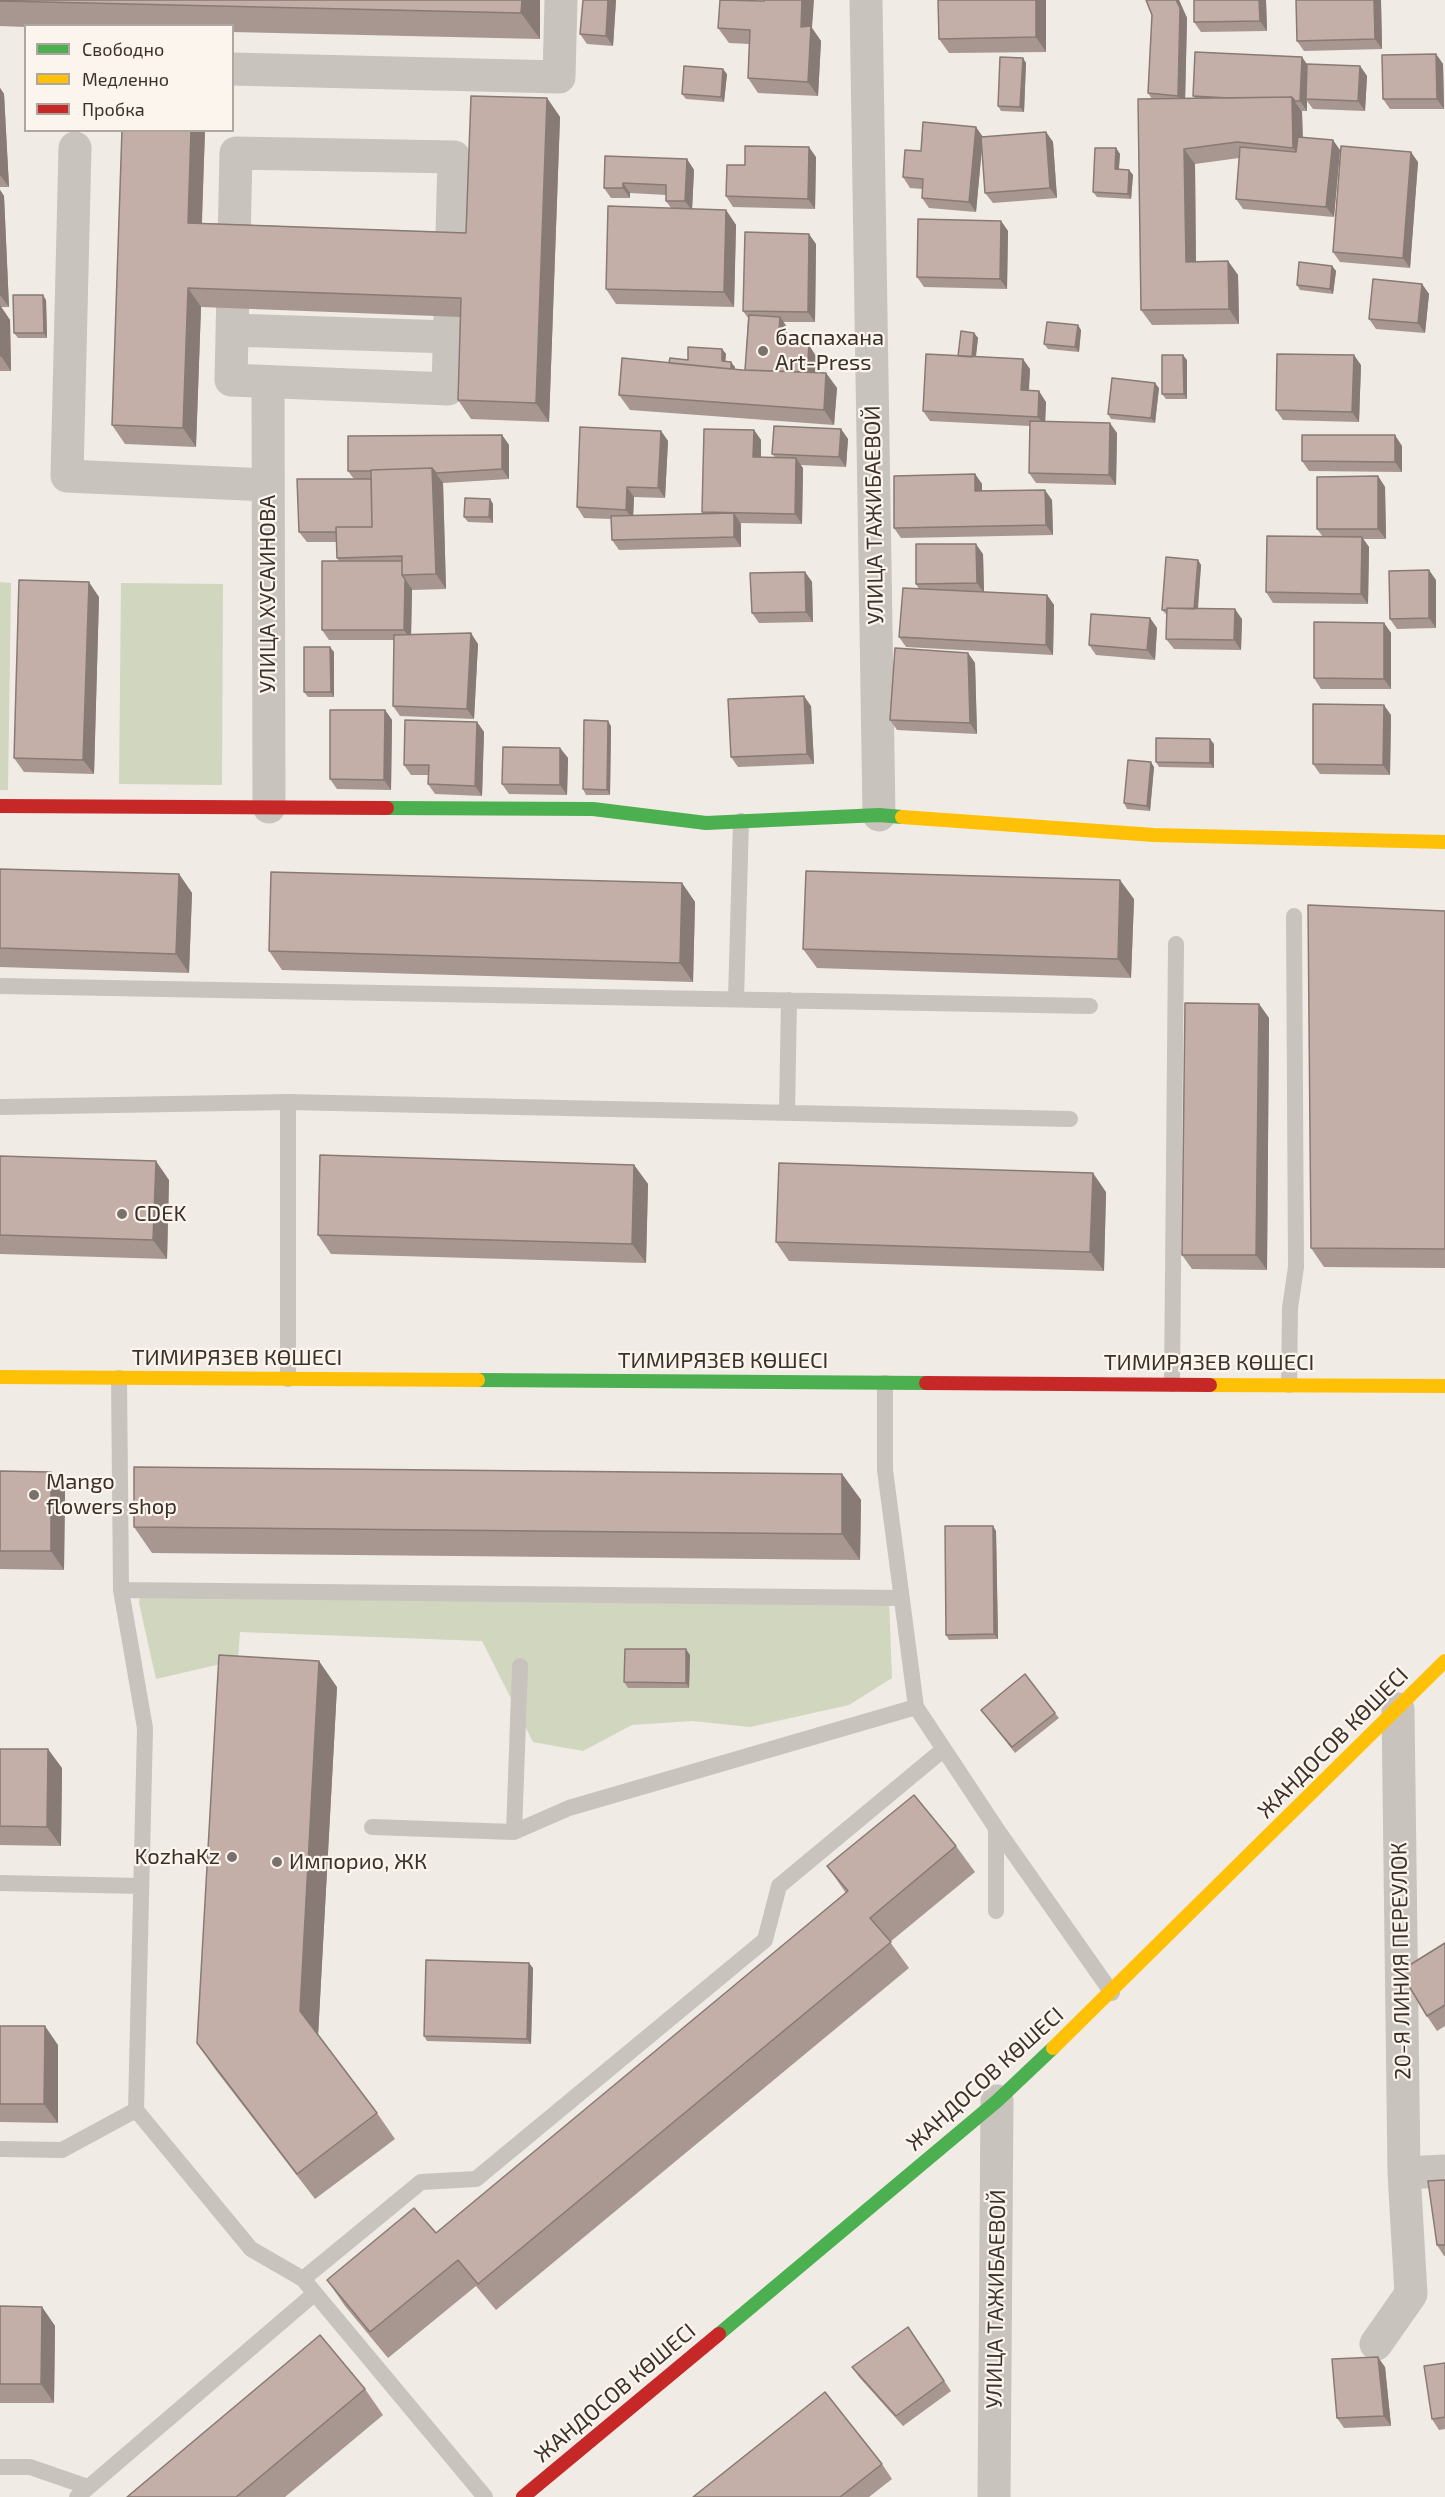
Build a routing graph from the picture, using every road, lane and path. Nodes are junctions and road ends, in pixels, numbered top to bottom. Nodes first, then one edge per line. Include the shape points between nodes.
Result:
1 (561, 0) edge
2 (866, 0) edge
3 (234, 69) edge
4 (75, 148) dead end
5 (232, 330) junction
6 (449, 337) junction
7 (268, 382) junction
8 (268, 485) junction
9 (0, 806) edge
10 (268, 807) junction
11 (879, 815) junction
12 (741, 821) junction
13 (1445, 842) edge
14 (1294, 916) dead end
15 (1176, 944) dead end
16 (0, 986) edge
17 (736, 999) junction
18 (789, 1000) junction
19 (1090, 1006) dead end
20 (288, 1102) junction
21 (0, 1107) edge
22 (788, 1113) junction
23 (1070, 1119) dead end
24 (0, 1377) edge
25 (119, 1378) junction
26 (288, 1379) junction
27 (885, 1383) junction
28 (1172, 1384) junction
29 (1289, 1385) junction
30 (1445, 1386) edge
31 (121, 1590) junction
32 (902, 1598) junction
33 (1445, 1661) edge
34 (520, 1666) dead end
35 (916, 1707) junction
36 (1398, 1708) junction
37 (944, 1749) junction
38 (372, 1827) dead end
39 (996, 1828) junction
40 (513, 1832) junction
41 (0, 1883) edge
42 (141, 1886) junction
43 (996, 1911) dead end
44 (1112, 1993) junction
45 (997, 2101) junction
46 (136, 2110) junction
47 (0, 2149) edge
48 (1445, 2171) edge
49 (1404, 2173) junction
50 (303, 2279) junction
51 (314, 2294) junction
52 (1376, 2344) dead end
53 (0, 2467) edge
54 (82, 2492) edge
55 (485, 2497) edge
56 (523, 2497) edge
57 (994, 2497) edge

1 - 3 street via 559,77
2 - 11 street, УЛИЦА ТАЖИБАЕВОЙ
4 - 8 street via 67,476
5 - 6 street
5 - 6 street via 236,153 454,158
5 - 7 street via 231,380
6 - 7 street via 448,389
7 - 8 street, УЛИЦА ХУСАИНОВА
8 - 10 street, УЛИЦА ХУСАИНОВА
9 - 10 main road
10 - 12 main road via 593,809 706,823
11 - 12 main road
11 - 13 main road via 1154,835
12 - 17 lane
14 - 29 lane via 1296,1267 1290,1308
15 - 28 lane
16 - 17 lane
17 - 18 lane
18 - 19 lane
18 - 22 lane
20 - 21 lane
20 - 22 lane
20 - 26 lane
22 - 23 lane
24 - 25 main road, ТИМИРЯЗЕВ КӨШЕСІ
25 - 26 main road, ТИМИРЯЗЕВ КӨШЕСІ
25 - 31 lane
26 - 27 main road, ТИМИРЯЗЕВ КӨШЕСІ
27 - 28 main road, ТИМИРЯЗЕВ КӨШЕСІ
27 - 32 lane via 885,1470
28 - 29 main road, ТИМИРЯЗЕВ КӨШЕСІ
29 - 30 main road, ТИМИРЯЗЕВ КӨШЕСІ
31 - 32 lane
31 - 42 lane via 145,1728
32 - 35 lane
33 - 36 main road, ЖАНДОСОВ КӨШЕСІ
34 - 40 lane
35 - 37 lane
35 - 40 lane via 569,1809
36 - 44 main road, ЖАНДОСОВ КӨШЕСІ
36 - 49 street, 20-Я ЛИНИЯ ПЕРЕУЛОК
37 - 39 lane
37 - 50 lane via 779,1886 765,1940 476,2179 421,2182
38 - 40 lane
39 - 43 lane
39 - 44 lane
41 - 42 lane
42 - 46 lane
44 - 45 main road, ЖАНДОСОВ КӨШЕСІ
45 - 56 main road, ЖАНДОСОВ КӨШЕСІ
45 - 57 street, УЛИЦА ТАЖИБАЕВОЙ
46 - 47 lane via 62,2150
46 - 50 lane via 251,2249
48 - 49 street
49 - 52 street, 20-Я ЛИНИЯ ПЕРЕУЛОК via 1411,2294
50 - 51 lane
51 - 54 lane
51 - 55 lane
53 - 54 lane via 30,2467

